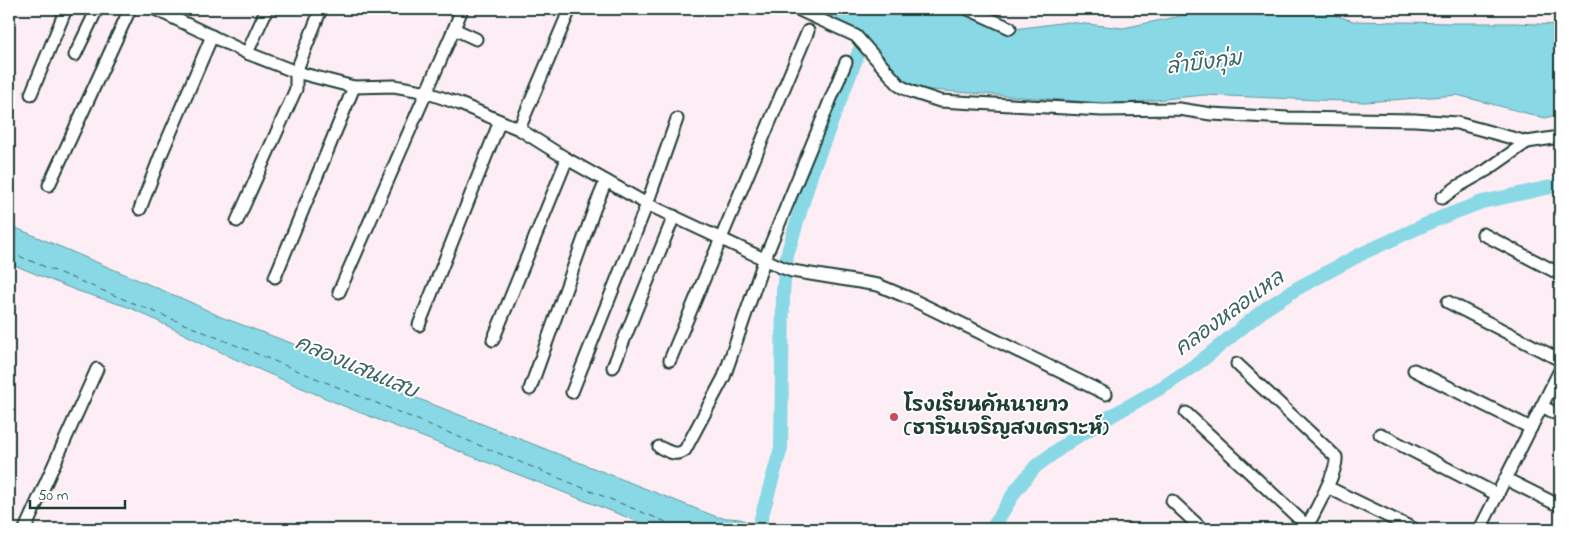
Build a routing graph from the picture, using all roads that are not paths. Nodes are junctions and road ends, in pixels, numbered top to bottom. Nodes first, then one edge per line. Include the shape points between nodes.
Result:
1 (66, 9) edge
2 (97, 9) edge
3 (130, 9) edge
4 (155, 9) edge
5 (267, 9) edge
6 (321, 9) edge
7 (462, 9) edge
8 (570, 9) edge
9 (797, 9) edge
10 (968, 9) edge
11 (1010, 28) dead end
12 (454, 29) junction
13 (808, 31) dead end
14 (212, 36) junction
15 (476, 39) dead end
16 (247, 52) junction
17 (75, 55) dead end
18 (846, 62) dead end
19 (296, 72) junction
20 (354, 87) junction
21 (427, 92) junction
22 (31, 94) dead end
23 (677, 119) dead end
24 (500, 121) junction
25 (519, 129) junction
26 (1560, 137) edge
27 (1527, 142) junction
28 (567, 159) junction
29 (606, 180) junction
30 (49, 185) dead end
31 (1442, 198) dead end
32 (647, 204) junction
33 (140, 209) dead end
34 (674, 216) junction
35 (237, 221) dead end
36 (1483, 234) dead end
37 (722, 238) junction
38 (765, 258) junction
39 (1560, 274) edge
40 (275, 277) dead end
41 (339, 292) dead end
42 (1448, 302) dead end
43 (419, 325) dead end
44 (493, 340) dead end
45 (670, 360) dead end
46 (1560, 360) edge
47 (1237, 364) dead end
48 (613, 367) dead end
49 (97, 369) dead end
50 (1414, 370) dead end
51 (1560, 370) edge
52 (530, 389) dead end
53 (572, 392) dead end
54 (1106, 394) dead end
55 (1542, 406) junction
56 (1186, 413) dead end
57 (1560, 416) edge
58 (1531, 428) junction
59 (1380, 434) dead end
60 (659, 447) dead end
61 (1506, 479) junction
62 (1327, 487) junction
63 (1498, 495) junction
64 (1172, 501) dead end
65 (1560, 506) edge
66 (1306, 528) edge
67 (25, 529) edge
68 (1202, 529) edge
69 (1414, 529) edge
70 (1480, 529) edge

1 - 22 street
2 - 17 street
3 - 30 street
4 - 14 street
5 - 16 street
6 - 19 street
7 - 12 street
8 - 25 street
9 - 27 street via 856,36 900,86 940,101 1457,123
10 - 11 street
12 - 15 street
12 - 21 street
13 - 37 street
14 - 16 street
14 - 33 street
16 - 19 street
18 - 38 street
19 - 20 street
19 - 35 street via 296,88
20 - 21 street via 394,86
20 - 40 street
21 - 24 street
21 - 41 street
23 - 32 street
24 - 25 street
24 - 43 street
25 - 28 street
26 - 27 street
27 - 31 street
28 - 29 street
28 - 44 street
29 - 32 street
29 - 52 street
32 - 34 street
32 - 53 street
34 - 37 street
34 - 48 street
36 - 39 street
37 - 38 street
37 - 45 street
38 - 54 street via 786,269 878,285
38 - 60 street via 724,376 685,450 674,454
42 - 46 street
47 - 62 street via 1336,457 1337,463
49 - 67 street
50 - 58 street
51 - 55 street
55 - 57 street
55 - 58 street
56 - 66 street
58 - 61 street
59 - 63 street
61 - 63 street
61 - 65 street
62 - 66 street
62 - 69 street
63 - 70 street
64 - 68 street

